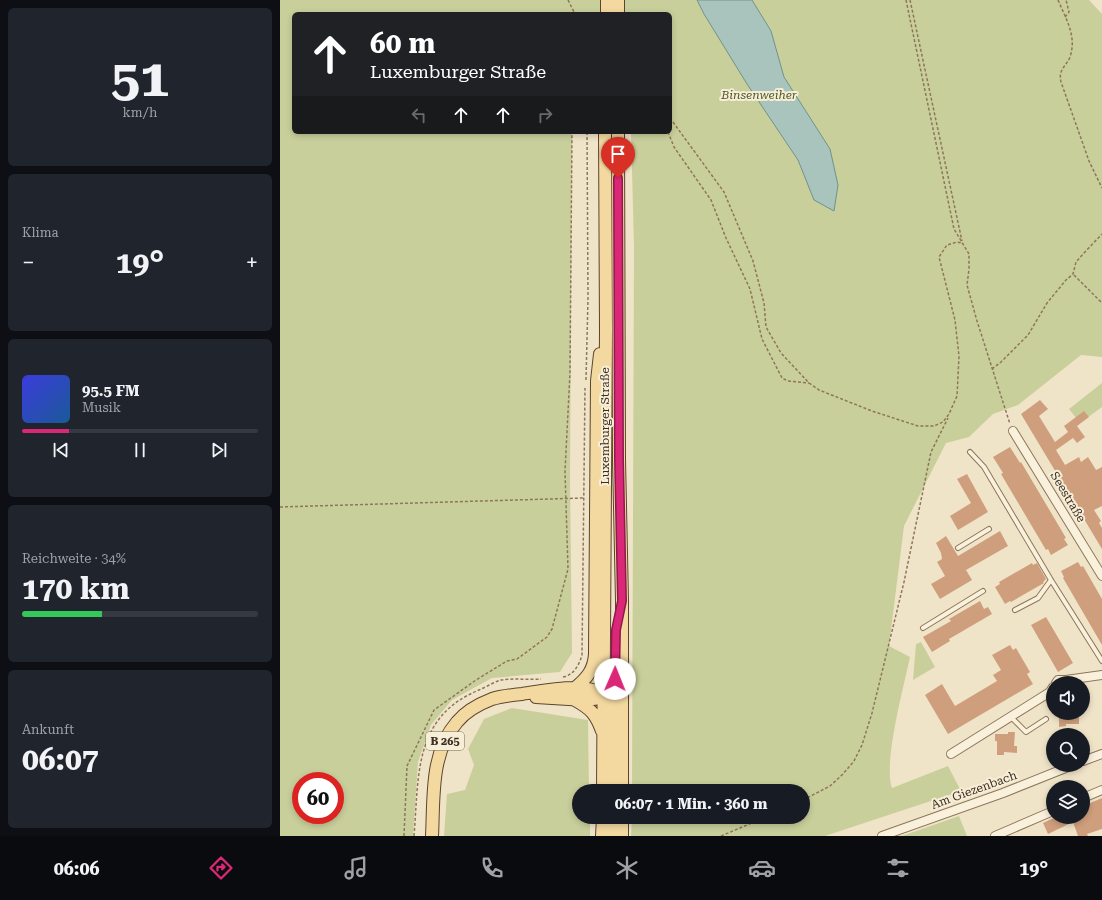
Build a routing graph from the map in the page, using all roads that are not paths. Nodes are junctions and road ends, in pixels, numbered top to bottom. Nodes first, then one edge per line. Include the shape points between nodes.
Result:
1 (607, 0) edge
2 (618, 0) edge
3 (607, 12) edge
4 (618, 12) edge
5 (605, 134) edge
6 (618, 134) edge
7 (606, 329) junction
8 (1013, 431) road end
9 (970, 452) dead end
10 (990, 529) dead end
11 (958, 548) dead end
12 (1102, 576) edge
13 (1051, 580) junction
14 (983, 591) dead end
15 (622, 601) junction
16 (1015, 610) dead end
17 (923, 628) dead end
18 (1102, 661) edge
19 (1102, 675) edge
20 (1090, 677) edge
21 (574, 694) junction
22 (1046, 694) edge
23 (604, 695) junction
24 (1011, 716) junction
25 (1046, 719) dead end
26 (604, 737) junction
27 (951, 754) dead end
28 (1102, 754) edge
29 (1090, 758) edge
30 (1056, 772) edge
31 (603, 784) edge
32 (613, 784) edge
33 (622, 784) edge
34 (1102, 790) edge
35 (1090, 795) edge
36 (1046, 814) edge
37 (603, 824) edge
38 (613, 824) edge
39 (622, 824) edge
40 (432, 836) edge
41 (602, 836) edge
42 (612, 836) edge
43 (622, 836) edge
44 (882, 836) edge
45 (995, 836) edge

1 - 3 main road
2 - 4 main road
5 - 7 main road, Luxemburger Straße
6 - 15 main road, Luxemburger Straße
7 - 21 main road via 597,381 594,661
7 - 23 main road, Luxemburger Straße
8 - 12 street, Seestraße
9 - 13 lane via 984,467
10 - 11 lane
13 - 16 lane via 1038,598
13 - 18 lane
14 - 17 lane
15 - 23 main road via 616,630 614,684
15 - 33 main road
19 - 20 street
21 - 23 main road via 593,700
21 - 26 main road via 594,714
21 - 40 main road, B 265 via 538,697 522,694 501,696 483,703 461,717 443,744 437,766
22 - 24 street
23 - 26 main road, Luxemburger Straße
23 - 32 main road via 613,708
24 - 25 lane via 1026,732
24 - 27 street
26 - 31 main road, Luxemburger Straße
28 - 29 street
30 - 44 street, Am Giezenbach
34 - 35 street
36 - 45 street
37 - 41 main road
38 - 42 main road
39 - 43 main road

